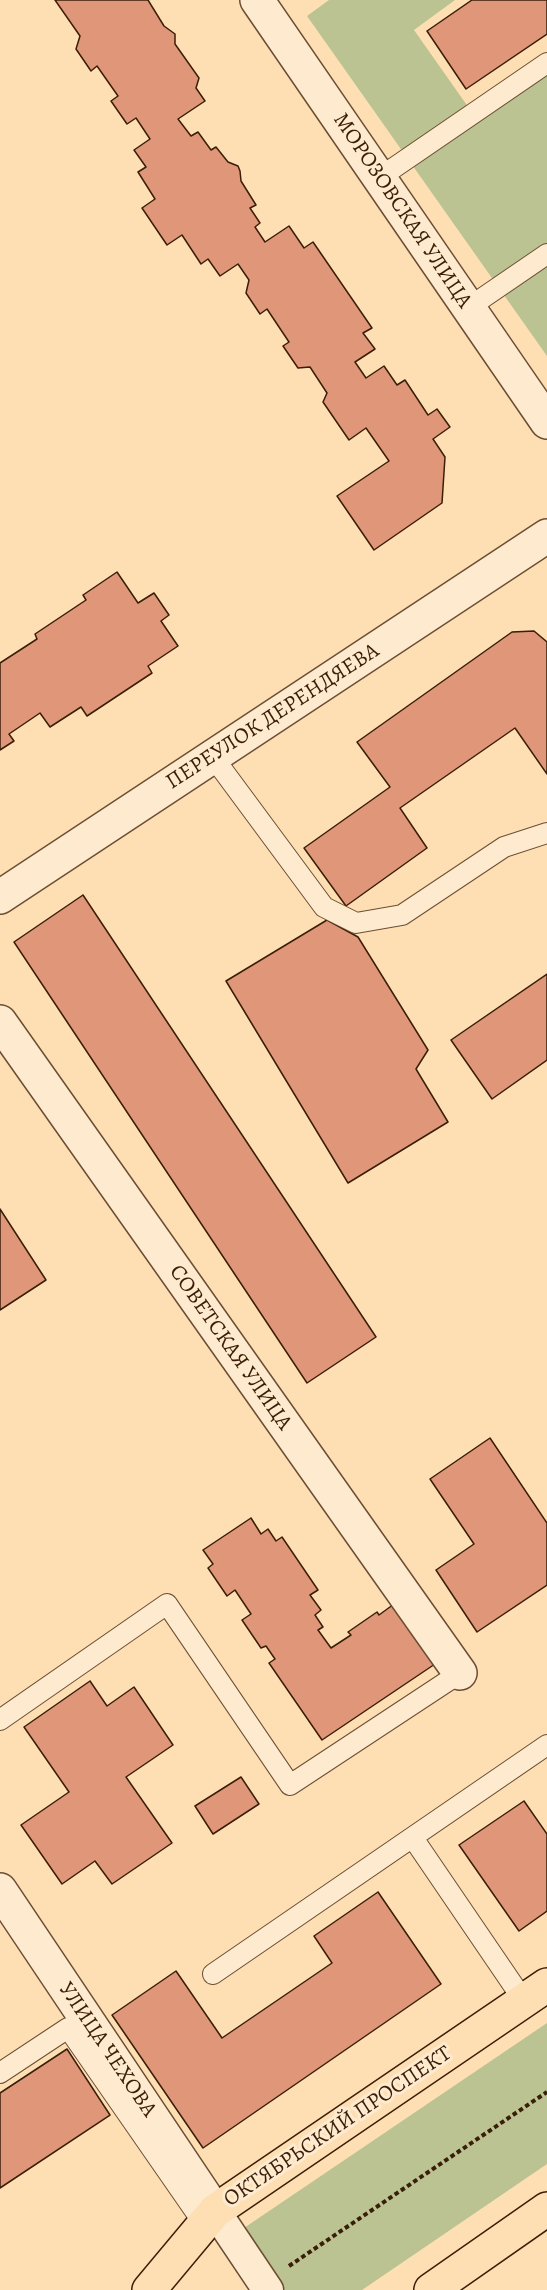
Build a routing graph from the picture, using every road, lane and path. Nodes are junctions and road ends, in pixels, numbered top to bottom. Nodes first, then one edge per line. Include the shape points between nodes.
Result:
1 (269, 4) edge
2 (547, 63) edge
3 (379, 178) junction
4 (547, 254) edge
5 (468, 308) junction
6 (547, 422) edge
7 (547, 536) edge
8 (213, 757) junction
9 (547, 833) edge
10 (0, 897) edge
11 (0, 1022) edge
12 (460, 1673) joint
13 (0, 1720) edge
14 (547, 1745) edge
15 (412, 1838) junction
16 (0, 1890) edge
17 (213, 1974) dead end
18 (536, 1993) edge
19 (0, 2073) edge
20 (547, 2092) edge
21 (547, 2210) edge
22 (209, 2217) junction
23 (155, 2286) edge
24 (267, 2287) edge
25 (431, 2290) edge

1 - 3 street, МОРОЗОВСКАЯ УЛИЦА
2 - 3 lane
3 - 5 street, МОРОЗОВСКАЯ УЛИЦА
4 - 5 lane
5 - 6 street, МОРОЗОВСКАЯ УЛИЦА
7 - 8 street, ПЕРЕУЛОК ДЕРЕНДЯЕВА
8 - 9 lane via 324,907 356,923 402,915 504,847
8 - 10 street, ПЕРЕУЛОК ДЕРЕНДЯЕВА
11 - 12 street, СОВЕТСКАЯ УЛИЦА
12 - 13 lane via 290,1785 167,1604
14 - 15 lane
15 - 17 lane
15 - 18 lane
16 - 22 street, УЛИЦА ЧЕХОВА
18 - 22 main road, ОКТЯБРЬСКИЙ ПРОСПЕКТ
19 - 22 lane via 68,2028
20 - 24 path
21 - 25 main road
22 - 23 main road, ОКТЯБРЬСКИЙ ПРОСПЕКТ
22 - 24 street

